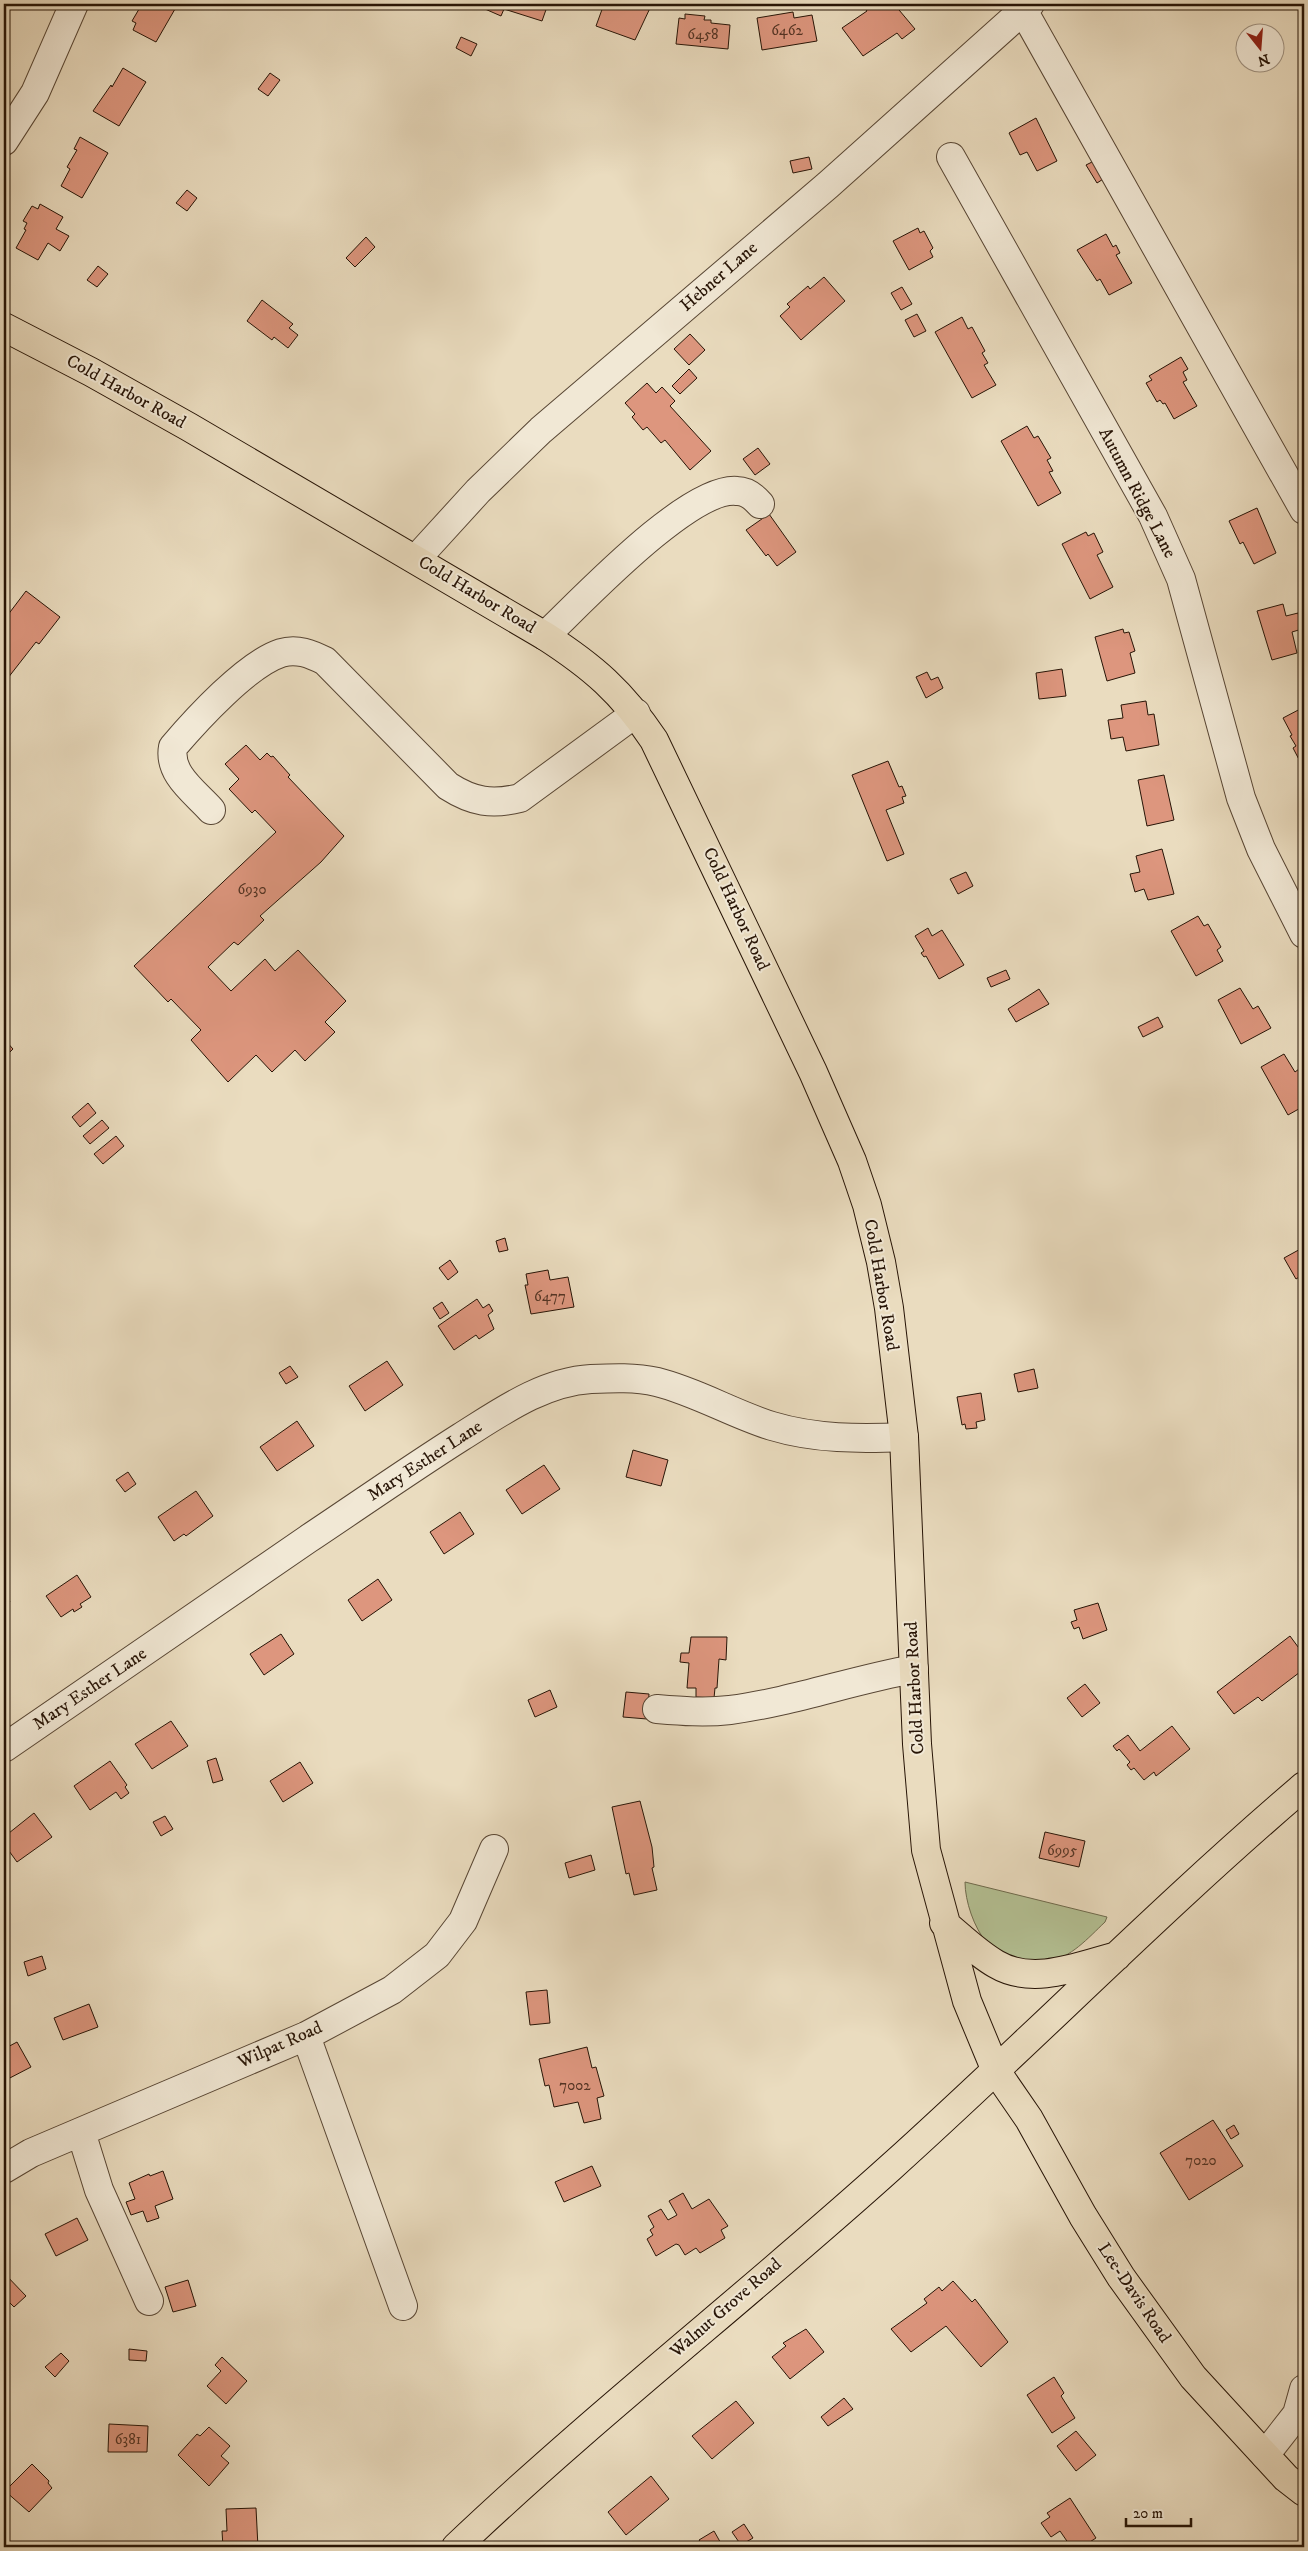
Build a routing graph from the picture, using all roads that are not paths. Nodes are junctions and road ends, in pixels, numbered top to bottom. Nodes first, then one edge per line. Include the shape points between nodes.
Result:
1 (74, 4) edge
2 (1027, 7) edge
3 (4, 141) edge
4 (951, 157) dead end
5 (4, 327) edge
6 (760, 504) dead end
7 (1304, 510) edge
8 (416, 559) junction
9 (545, 636) junction
10 (636, 713) junction
11 (211, 810) dead end
12 (1304, 934) edge
13 (904, 1437) junction
14 (914, 1669) junction
15 (657, 1709) dead end
16 (4, 1748) edge
17 (1304, 1786) edge
18 (494, 1850) dead end
19 (944, 1923) junction
20 (1120, 1955) junction
21 (306, 2036) junction
22 (996, 2070) junction
23 (81, 2132) junction
24 (4, 2169) edge
25 (149, 2301) dead end
26 (403, 2306) dead end
27 (1304, 2389) edge
28 (1265, 2455) junction
29 (1304, 2492) edge
30 (456, 2547) edge

1 - 3 street via 35,92
2 - 7 street
2 - 8 street, Hebner Lane via 828,185 541,430 478,491
4 - 12 street, Autumn Ridge Lane via 1153,516 1171,554 1181,579 1242,798 1261,849
5 - 8 main road, Cold Harbor Road via 91,372
6 - 9 street via 749,494 736,490 714,495 691,506 644,542
8 - 9 main road, Cold Harbor Road
9 - 10 main road, Cold Harbor Road via 584,661
10 - 11 street via 520,798 502,803 483,802 464,797 448,786 326,661 311,654 282,653 267,659 234,685 173,747 174,769
10 - 13 main road, Cold Harbor Road via 665,760 852,1161 881,1262
13 - 14 main road, Cold Harbor Road
13 - 16 street, Mary Esther Lane via 864,1439 814,1435 773,1426 656,1382 625,1378 555,1386 520,1401 415,1466
14 - 15 street via 729,1710
14 - 19 main road, Cold Harbor Road via 926,1850
17 - 20 main road
18 - 21 street, Wilpat Road via 463,1921 437,1955 392,1990
19 - 20 main road via 998,1965 1024,1974 1058,1972
19 - 22 main road, Cold Harbor Road via 967,2001
20 - 22 main road
21 - 23 street, Wilpat Road
21 - 26 street
22 - 28 main road, Lee-Davis Road via 1029,2119 1082,2216 1148,2316 1193,2377
22 - 30 main road, Walnut Grove Road via 889,2169 640,2382
23 - 24 street, Wilpat Road via 31,2153
23 - 25 street via 99,2190
27 - 28 street via 1297,2414
28 - 29 main road, Lee-Davis Road

